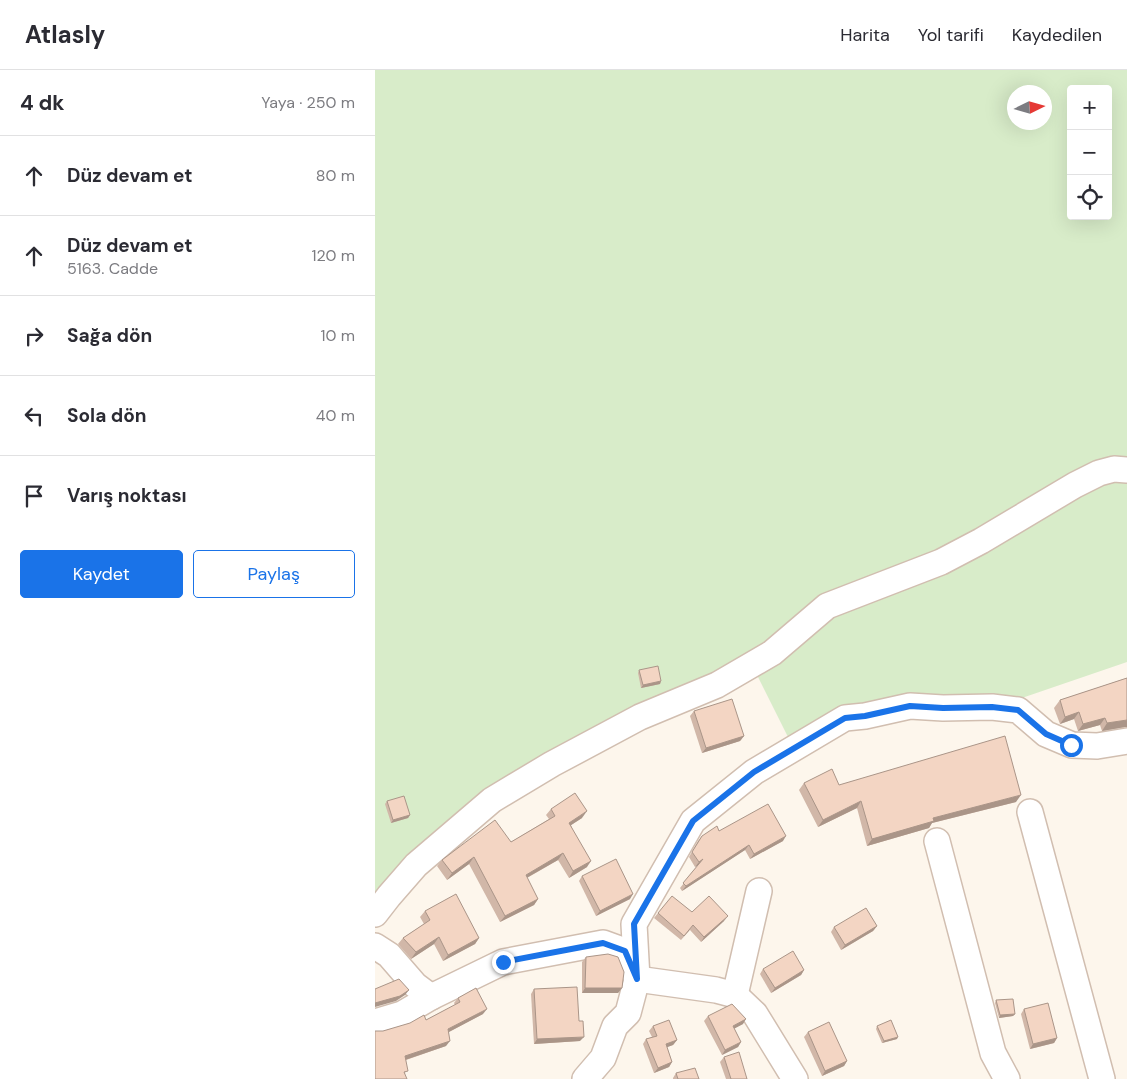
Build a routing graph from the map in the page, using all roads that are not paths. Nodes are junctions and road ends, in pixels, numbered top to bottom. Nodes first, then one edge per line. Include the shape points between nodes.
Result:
1 (1127, 470) edge
2 (1127, 741) edge
3 (1030, 812) dead end
4 (937, 841) dead end
5 (759, 891) dead end
6 (375, 914) edge
7 (375, 946) edge
8 (637, 979) junction
9 (735, 995) junction
10 (431, 997) junction
11 (375, 1022) edge
12 (585, 1079) edge
13 (795, 1079) edge
14 (1007, 1079) edge
15 (1102, 1079) edge

1 - 6 street via 1099,473 941,562 827,606 764,658 717,685 640,717 552,764 492,800 416,865
2 - 8 street via 1097,746 1071,745 1046,734 1018,710 992,707 910,706 845,718 754,772 693,821 634,924
3 - 15 street
4 - 14 street via 993,1053
5 - 9 street
7 - 10 street via 389,955 415,985
8 - 9 street
8 - 10 street via 625,951 603,943 503,962
8 - 12 street via 628,1013 615,1026 603,1058
9 - 13 street via 755,1014
10 - 11 street via 402,1014

